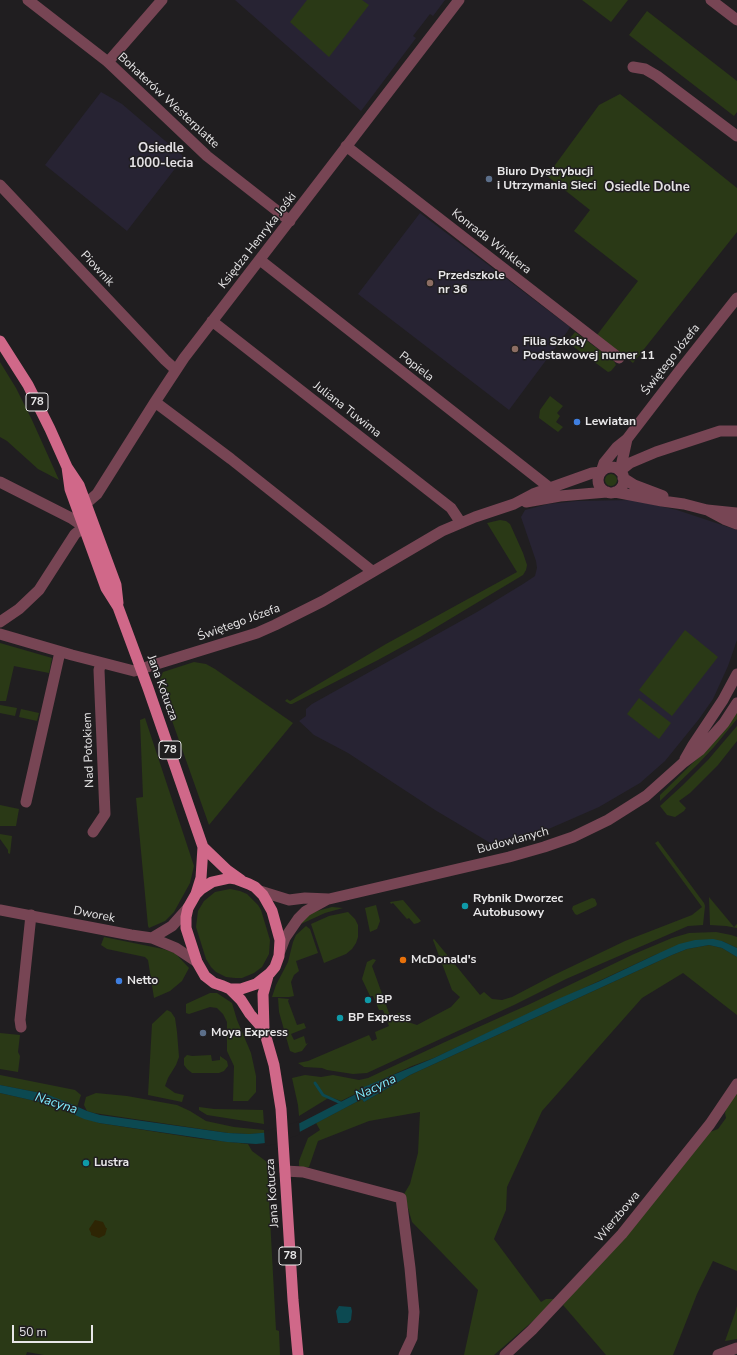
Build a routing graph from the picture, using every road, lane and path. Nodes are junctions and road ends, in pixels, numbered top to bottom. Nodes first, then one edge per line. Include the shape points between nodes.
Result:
1 (28, 0) edge
2 (162, 0) edge
3 (459, 0) edge
4 (711, 0) edge
5 (737, 20) edge
6 (108, 62) junction
7 (633, 67) dead end
8 (737, 136) edge
9 (346, 146) junction
10 (0, 185) edge
11 (290, 221) junction
12 (260, 260) junction
13 (737, 298) edge
14 (212, 321) junction
15 (0, 341) edge
16 (619, 358) dead end
17 (176, 370) junction
18 (155, 402) junction
19 (736, 431) edge
20 (627, 439) junction
21 (67, 467) junction
22 (601, 472) junction
23 (622, 475) junction
24 (0, 482) edge
25 (552, 492) junction
26 (611, 492) junction
27 (86, 503) junction
28 (684, 504) junction
29 (707, 510) junction
30 (737, 513) edge
31 (461, 523) junction
32 (737, 524) edge
33 (84, 527) junction
34 (372, 571) junction
35 (118, 607) junction
36 (0, 622) edge
37 (0, 634) edge
38 (60, 652) junction
39 (101, 663) junction
40 (141, 669) junction
41 (737, 674) edge
42 (737, 703) edge
43 (684, 762) junction
44 (26, 802) dead end
45 (93, 832) dead end
46 (203, 847) junction
47 (243, 881) junction
48 (260, 891) junction
49 (196, 894) junction
50 (329, 898) junction
51 (188, 908) junction
52 (0, 910) edge
53 (32, 915) junction
54 (152, 938) junction
55 (280, 951) junction
56 (196, 962) junction
57 (268, 976) junction
58 (230, 989) junction
59 (21, 1027) dead end
60 (264, 1030) junction
61 (737, 1084) edge
62 (285, 1172) junction
63 (737, 1348) edge
64 (298, 1355) edge
65 (404, 1355) edge
66 (505, 1355) edge
67 (718, 1355) edge

1 - 6 street, Bohaterów Westerplatte
2 - 6 street
3 - 9 street, Księdza Henryka Jośki
4 - 5 street
6 - 11 street, Bohaterów Westerplatte via 207,156
7 - 8 street via 645,69 657,76
9 - 11 street, Księdza Henryka Jośki
9 - 16 street, Konrada Winklera
10 - 17 street, Piownik
11 - 12 street, Księdza Henryka Jośki
12 - 14 street, Księdza Henryka Jośki
12 - 25 street, Popiela
13 - 20 street, Świętego Józefa
14 - 17 street, Księdza Henryka Jośki
14 - 31 street, Juliana Tuwima via 451,508
15 - 21 main road, Jana Kotucza / 78 via 40,407
17 - 18 street, Księdza Henryka Jośki
18 - 27 street, Księdza Henryka Jośki via 97,494
18 - 34 street
19 - 23 street via 720,432 656,452 630,463
20 - 22 street, Świętego Józefa via 604,463
20 - 23 street, Świętego Józefa
21 - 27 main road, Jana Kotucza / 78 via 79,485
21 - 33 main road, Jana Kotucza / 78 via 70,489
22 - 23 street via 612,467
22 - 25 street, Świętego Józefa via 592,472
22 - 26 street via 598,484
23 - 26 street via 622,486
23 - 28 street, Świętego Józefa via 634,485
24 - 33 street
25 - 26 street, Świętego Józefa
25 - 31 street, Świętego Józefa via 533,494 514,504
26 - 28 street, Świętego Józefa
27 - 35 main road, Jana Kotucza / 78 via 116,584
28 - 29 street, Świętego Józefa
29 - 30 street, Świętego Józefa
29 - 32 street, Świętego Józefa
31 - 34 street, Świętego Józefa
33 - 35 main road, Jana Kotucza / 78 via 106,588
33 - 36 street via 75,534 39,590
34 - 40 street, Świętego Józefa via 315,605 271,627
35 - 40 main road, Jana Kotucza / 78
37 - 38 street, Świętego Józefa
38 - 39 street, Świętego Józefa
38 - 44 street
39 - 40 street, Świętego Józefa via 134,672
39 - 45 street, Nad Potokiem via 99,670 105,814
40 - 46 main road, Jana Kotucza / 78
41 - 43 street, Budowlanych
42 - 43 street, Budowlanych via 724,723 700,750
43 - 50 street, Budowlanych via 640,801 598,825 553,844 509,857
46 - 47 main road, Jana Kotucza / 78
46 - 49 main road, Jana Kotucza / 78 via 201,878
47 - 48 main road, 78
47 - 49 main road, 78 via 222,879 206,885
48 - 50 street, Budowlanych via 289,900
48 - 55 main road, 78 via 272,911 280,937
49 - 51 main road, 78
50 - 55 street, Budowlanych via 298,919 285,938
51 - 54 street via 172,926
51 - 56 main road, 78 via 186,928
52 - 53 street, Dworek
53 - 54 street, Dworek
53 - 59 street
54 - 56 street, Dworek
55 - 57 main road, 78 via 275,967
56 - 58 main road, 78 via 207,978
57 - 58 main road, 78 via 249,987
57 - 60 main road, Jana Kotucza / 78 via 263,994
58 - 60 main road, Jana Kotucza / 78
60 - 62 main road, Jana Kotucza / 78 via 274,1065 281,1109
61 - 66 street, Wierzbowa via 710,1124 622,1234 532,1330
62 - 64 main road, Jana Kotucza / 78
62 - 65 street via 303,1172 401,1198 414,1312 412,1338
63 - 67 street

